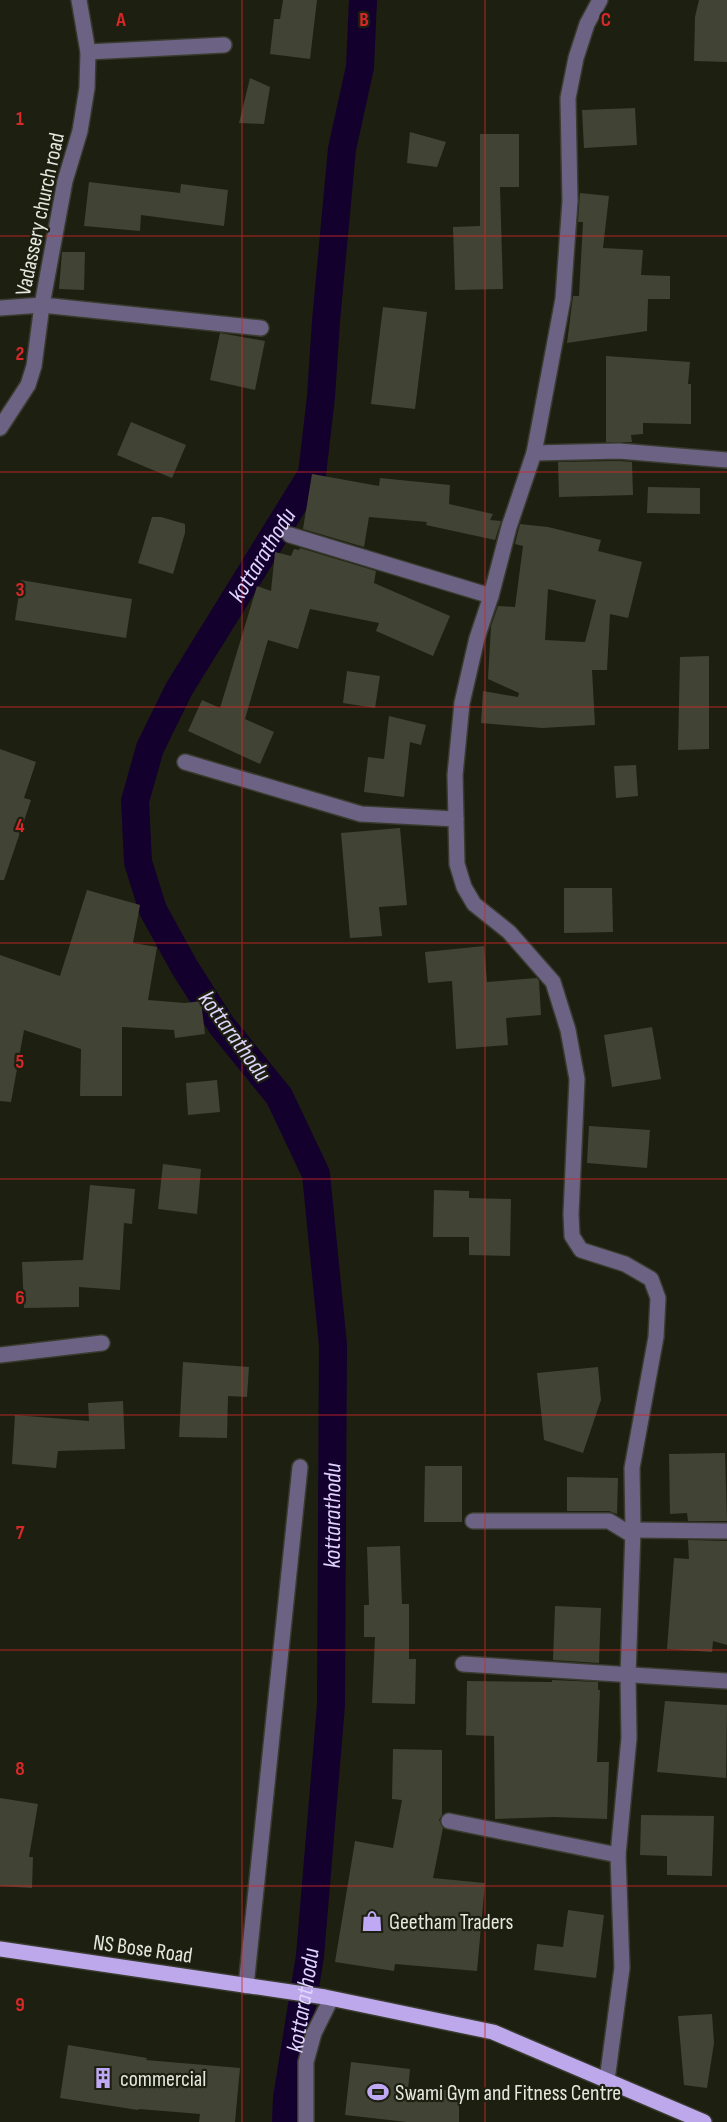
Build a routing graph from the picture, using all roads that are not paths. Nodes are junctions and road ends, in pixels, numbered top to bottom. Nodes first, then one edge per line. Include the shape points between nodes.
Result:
1 (79, 0) edge
2 (600, 0) edge
3 (224, 45) dead end
4 (88, 52) junction
5 (42, 305) junction
6 (0, 308) edge
7 (261, 328) dead end
8 (0, 428) edge
9 (534, 453) junction
10 (727, 460) edge
11 (290, 535) dead end
12 (491, 596) junction
13 (185, 762) dead end
14 (456, 819) junction
15 (102, 1343) dead end
16 (0, 1354) edge
17 (300, 1467) dead end
18 (473, 1521) dead end
19 (727, 1531) edge
20 (632, 1533) junction
21 (463, 1664) dead end
22 (627, 1676) junction
23 (727, 1681) edge
24 (449, 1821) dead end
25 (618, 1855) junction
26 (0, 1949) edge
27 (246, 1986) junction
28 (328, 1998) junction
29 (607, 2080) junction
30 (306, 2122) edge
31 (704, 2122) edge

1 - 4 street, Vadassery church road
2 - 9 street via 576,57 568,98 570,201 563,299
3 - 4 street
4 - 5 street, Vadassery church road via 80,131 65,181
5 - 6 street
5 - 7 street
5 - 8 street, Vadassery church road via 28,385
9 - 10 street via 619,452
9 - 12 street
11 - 12 street
12 - 14 street via 462,704 455,775
13 - 14 street via 360,814
14 - 20 street via 457,864 464,887 474,904 509,932 552,982 568,1030 577,1079 572,1236 581,1250 625,1264 651,1280 658,1298 656,1337 632,1468
15 - 16 street
17 - 27 street
18 - 20 street via 609,1521
19 - 20 street
20 - 22 street
21 - 22 street
22 - 23 street
22 - 25 street via 629,1738
24 - 25 street
25 - 29 street via 622,1968
26 - 27 main road, NS Bose Road
27 - 28 main road, NS Bose Road
28 - 29 main road, NS Bose Road via 493,2032
28 - 30 street via 306,2062
29 - 31 main road, NS Bose Road

